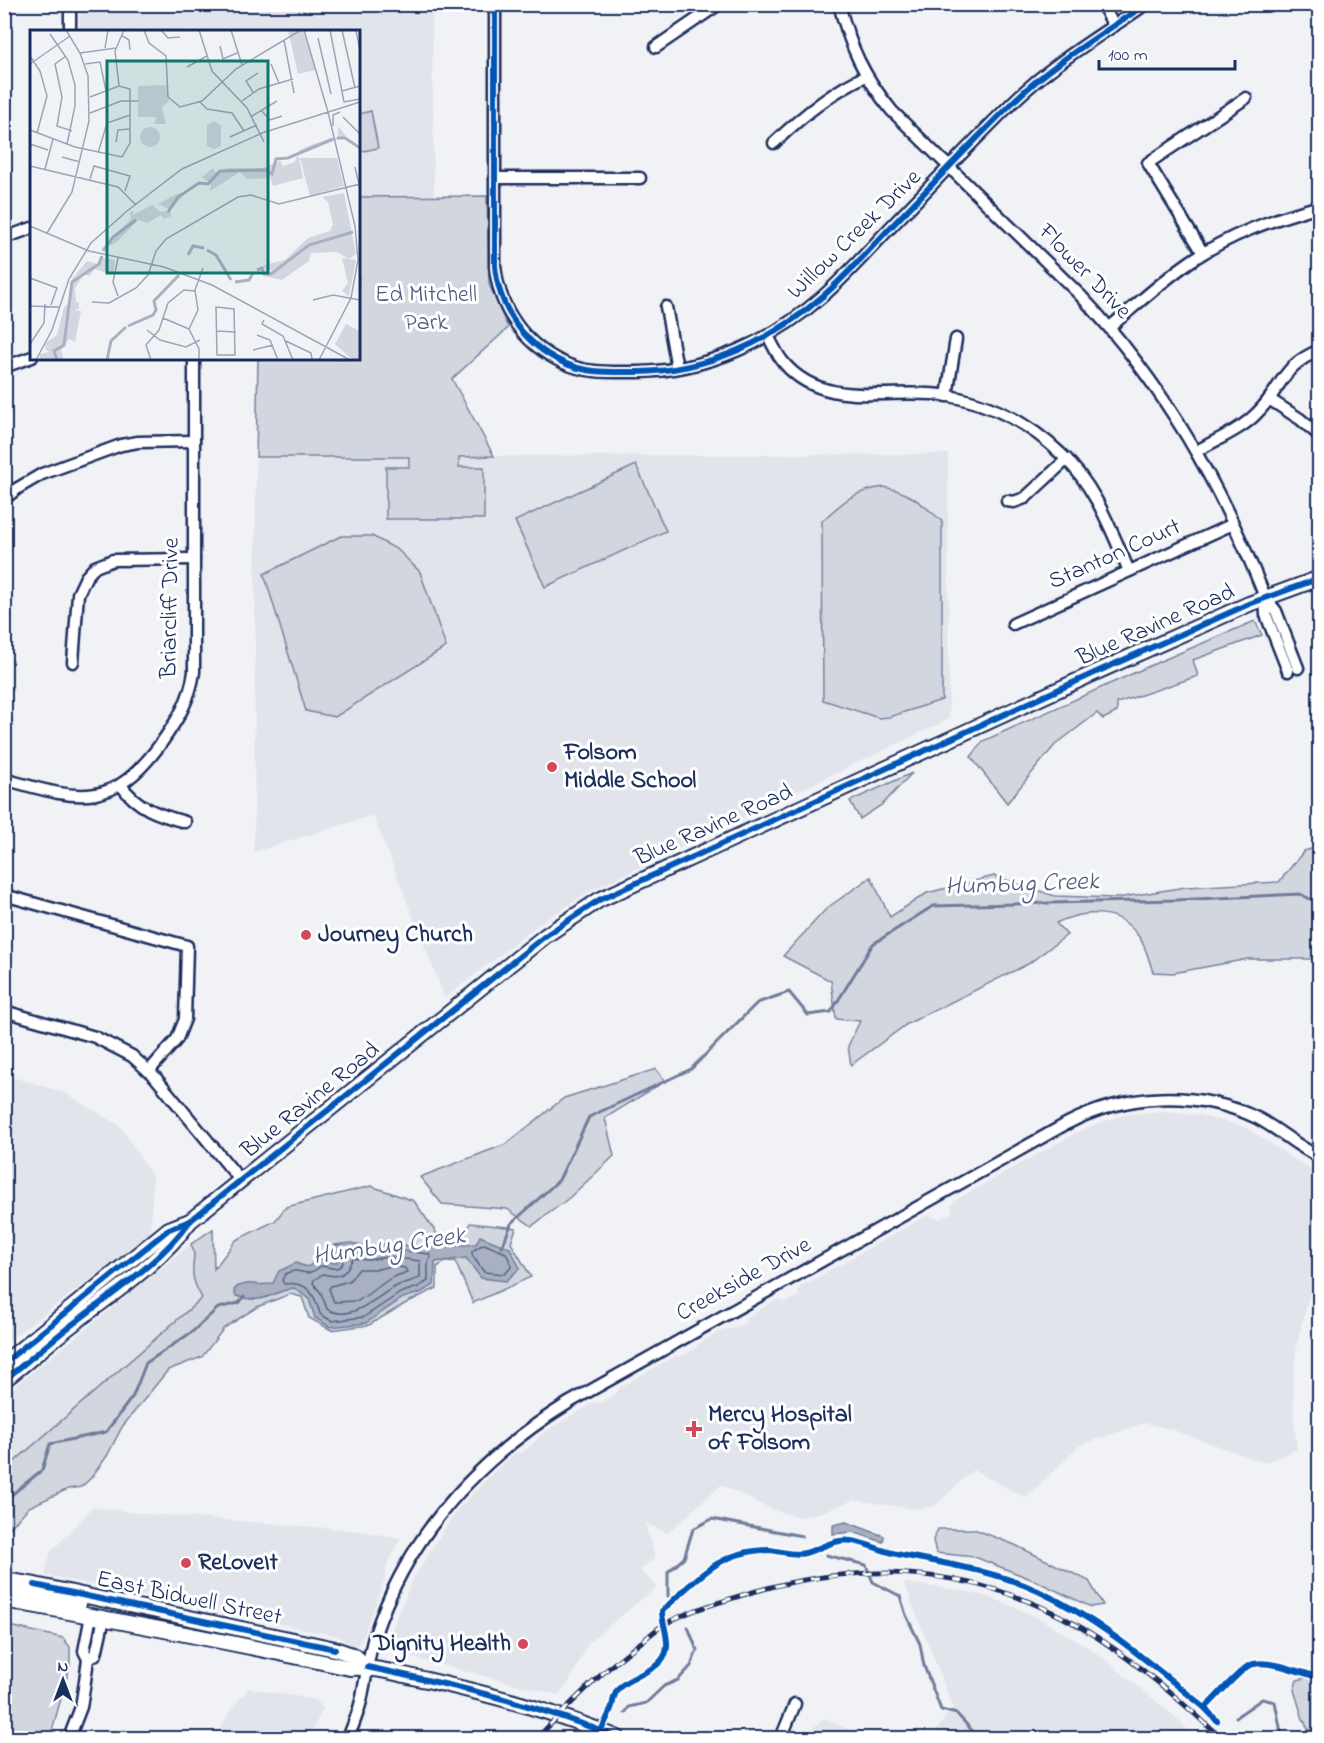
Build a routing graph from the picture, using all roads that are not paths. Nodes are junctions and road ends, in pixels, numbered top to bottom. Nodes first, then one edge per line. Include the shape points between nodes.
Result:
1 (70, 4) edge
2 (495, 4) edge
3 (719, 4) edge
4 (840, 4) edge
5 (1102, 4) edge
6 (1146, 4) edge
7 (1114, 26) junction
8 (70, 30) edge
9 (656, 47) dead end
10 (866, 76) junction
11 (1246, 98) dead end
12 (774, 143) dead end
13 (949, 167) junction
14 (495, 178) junction
15 (640, 178) dead end
16 (1320, 206) edge
17 (30, 229) edge
18 (4, 238) edge
19 (1203, 253) junction
20 (666, 307) dead end
21 (1110, 327) junction
22 (768, 336) junction
23 (956, 339) dead end
24 (1320, 350) edge
25 (30, 358) edge
26 (194, 360) edge
27 (4, 367) edge
28 (677, 368) junction
29 (947, 396) junction
30 (1269, 399) junction
31 (1320, 435) edge
32 (194, 441) junction
33 (1197, 451) junction
34 (1067, 459) junction
35 (4, 499) edge
36 (1006, 501) dead end
37 (1233, 524) junction
38 (194, 560) junction
39 (1130, 571) junction
40 (1320, 578) edge
41 (1265, 597) junction
42 (1013, 624) dead end
43 (74, 662) dead end
44 (1293, 670) dead end
45 (4, 779) edge
46 (121, 785) junction
47 (185, 822) dead end
48 (4, 895) edge
49 (4, 1011) edge
50 (149, 1071) junction
51 (1320, 1157) edge
52 (241, 1181) junction
53 (190, 1221) junction
54 (149, 1245) junction
55 (114, 1293) junction
56 (4, 1363) edge
57 (4, 1380) edge
58 (4, 1580) edge
59 (4, 1592) edge
60 (100, 1599) junction
61 (4, 1600) edge
62 (97, 1617) junction
63 (204, 1621) junction
64 (367, 1667) junction
65 (795, 1704) dead end
66 (69, 1738) edge
67 (348, 1738) edge
68 (618, 1738) edge
69 (781, 1738) edge

1 - 8 street
2 - 14 street, Willow Creek Drive
3 - 9 street
4 - 10 street, Flower Drive via 853,50
5 - 7 street
6 - 7 street, Willow Creek Drive
7 - 13 street, Willow Creek Drive via 1043,76
10 - 12 street via 836,93
10 - 13 street, Flower Drive via 892,111
11 - 19 street via 1148,163
13 - 21 street, Flower Drive
13 - 22 street, Willow Creek Drive via 825,295
14 - 15 street
14 - 28 street, Willow Creek Drive via 496,274 508,312 527,337 552,357 574,367 647,372
16 - 19 street via 1250,229
17 - 18 street
19 - 21 street
20 - 28 street
21 - 33 street, Flower Drive via 1155,385
22 - 28 street, Willow Creek Drive via 717,358
22 - 29 street via 792,371 821,389
23 - 29 street
24 - 30 street via 1288,370
25 - 27 street
26 - 32 street, Briarcliff Drive
29 - 34 street via 1008,415
30 - 31 street
30 - 33 street via 1246,423
32 - 35 street via 138,441 121,445 42,474
32 - 38 street, Briarcliff Drive
33 - 37 street, Flower Drive
34 - 36 street via 1025,498
34 - 39 street via 1092,493
37 - 39 street, Stanton Court
37 - 41 street, Flower Drive
38 - 43 street via 113,560 90,572 78,594
38 - 46 street, Briarcliff Drive via 194,672 188,700 145,766
39 - 42 street, Stanton Court
40 - 41 main road, Blue Ravine Road
41 - 44 street, Flower Drive via 1276,611
41 - 52 main road, Blue Ravine Road via 599,900 545,936
45 - 46 street, Briarcliff Drive via 70,796 96,794
46 - 47 street via 148,810
48 - 50 street via 187,946 185,1019 177,1039
49 - 50 street via 108,1042
50 - 52 street
51 - 64 street, Creekside Drive via 1259,1119 1192,1099 1127,1102 1066,1124 570,1402 516,1438 463,1488 407,1560 387,1602
52 - 53 main road, Blue Ravine Road
53 - 54 main road, Blue Ravine Road via 169,1229
53 - 55 main road, Blue Ravine Road via 151,1263
54 - 55 main road via 151,1253 120,1279
54 - 56 main road, Blue Ravine Road
55 - 57 main road, Blue Ravine Road
58 - 60 main road, East Bidwell Street
59 - 60 main road via 93,1606
60 - 63 main road, East Bidwell Street
61 - 62 main road, East Bidwell Street
62 - 63 main road via 113,1612 180,1626
62 - 64 main road, East Bidwell Street via 350,1668
62 - 66 street via 84,1651 88,1659 81,1707
63 - 64 main road, East Bidwell Street via 335,1649 355,1656
64 - 67 street, Creekside Drive
64 - 68 main road, East Bidwell Street via 470,1691
65 - 69 street

